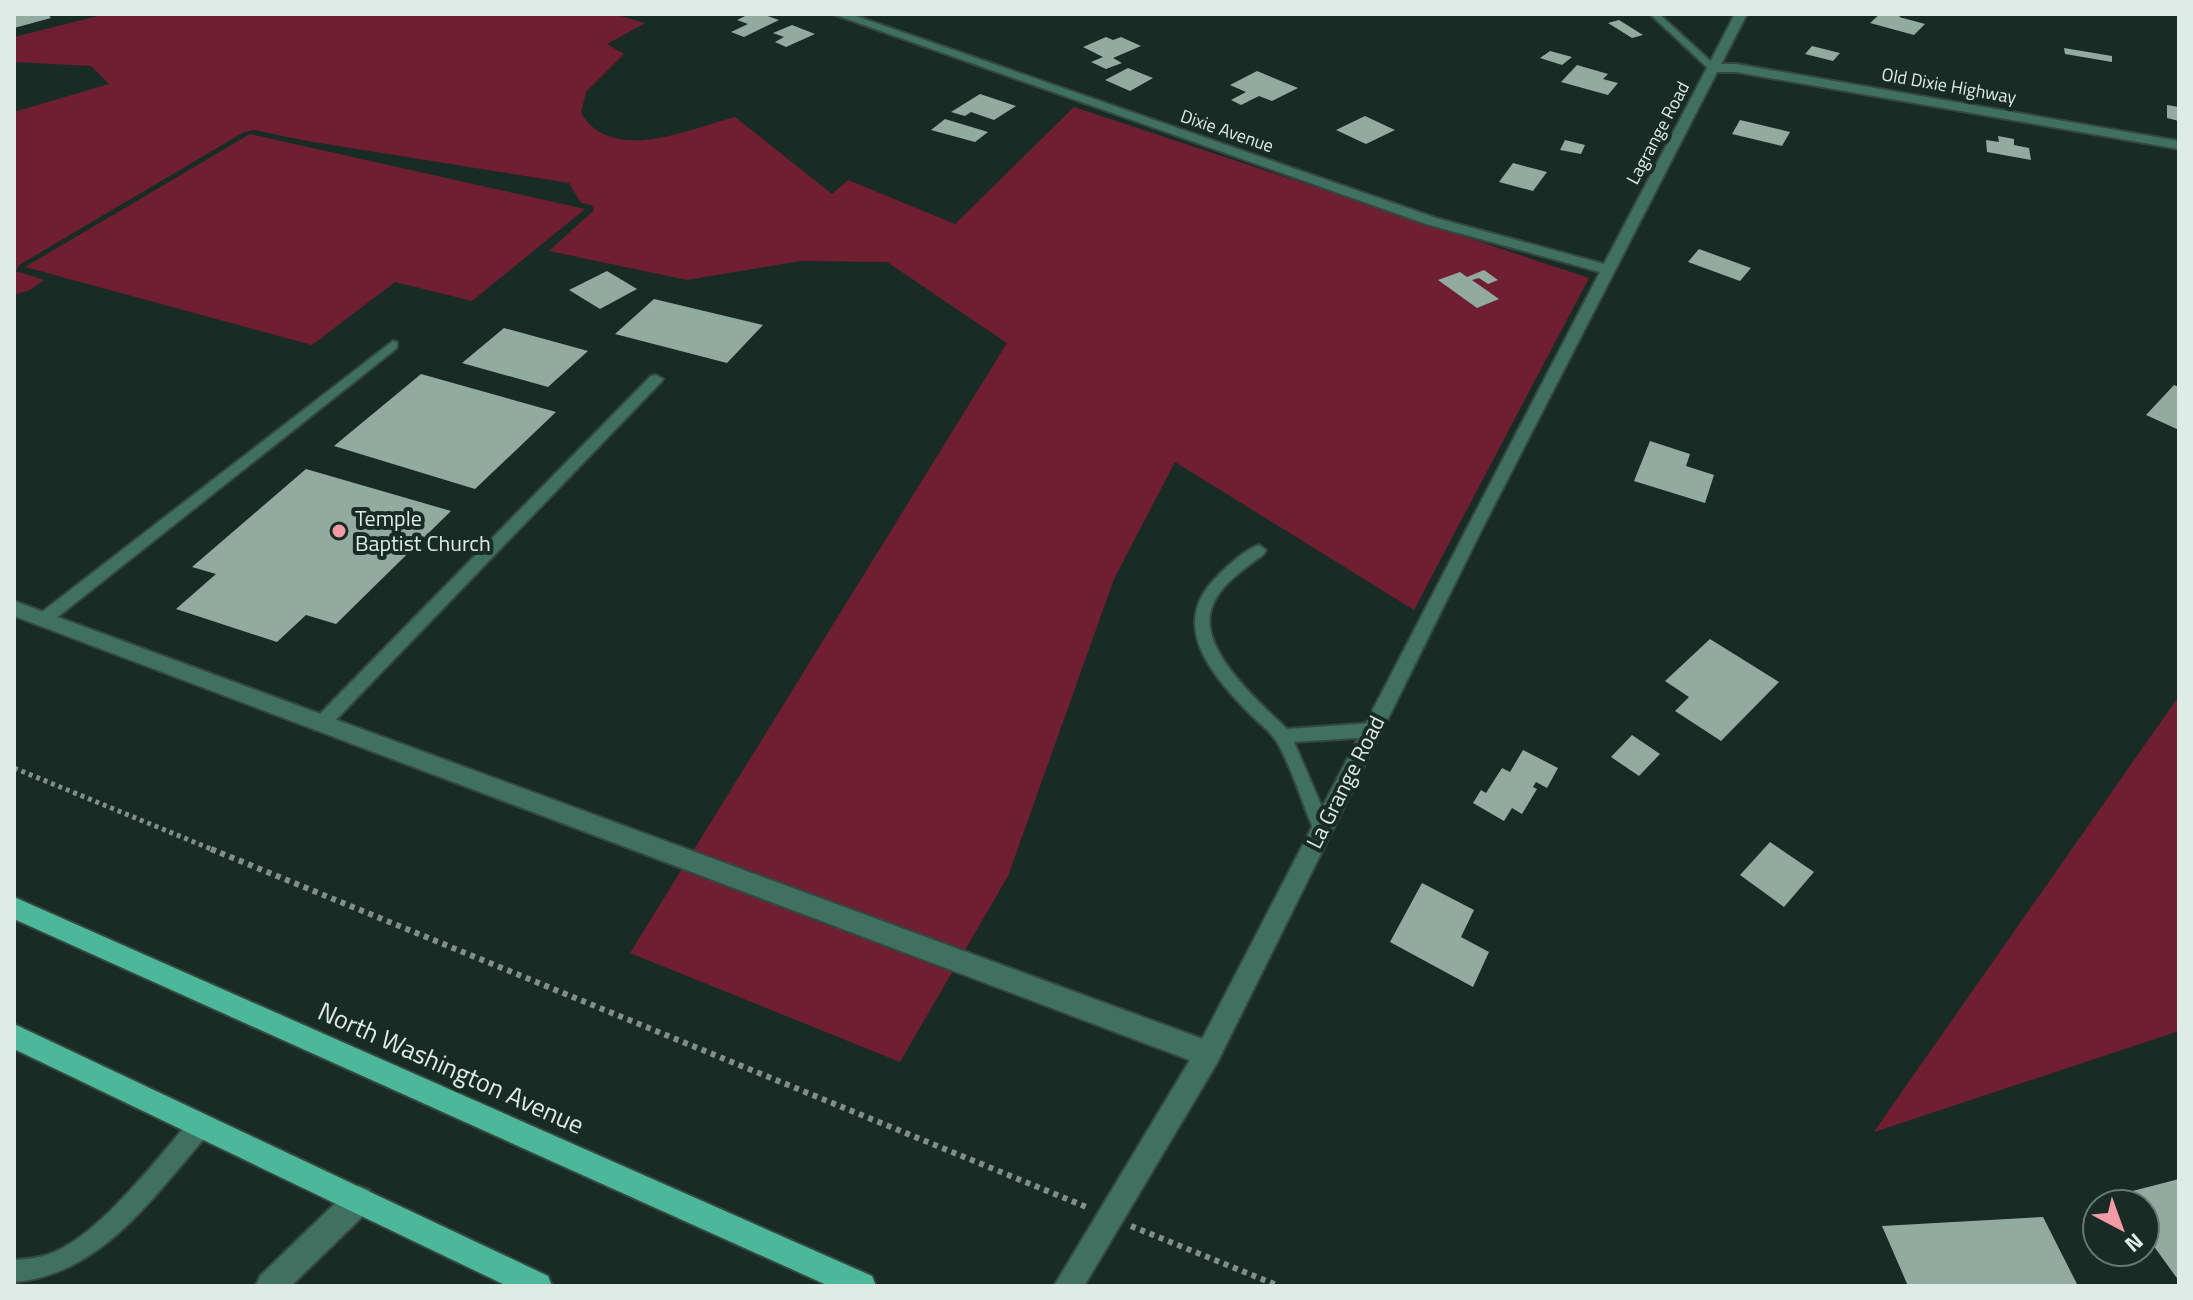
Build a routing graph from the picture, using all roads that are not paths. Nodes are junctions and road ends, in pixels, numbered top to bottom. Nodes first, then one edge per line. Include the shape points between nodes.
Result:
1 (839, 14) edge
2 (1639, 14) edge
3 (1741, 14) edge
4 (1655, 16) edge
5 (1713, 68) junction
6 (2179, 145) edge
7 (1607, 269) junction
8 (393, 345) dead end
9 (656, 379) dead end
10 (1259, 550) dead end
11 (14, 608) edge
12 (44, 619) junction
13 (320, 725) junction
14 (1372, 730) junction
15 (1283, 736) junction
16 (1322, 828) junction
17 (14, 908) edge
18 (14, 1036) edge
19 (1208, 1054) junction
20 (201, 1125) junction
21 (359, 1200) junction
22 (14, 1271) edge
23 (270, 1286) edge
24 (538, 1286) edge
25 (862, 1286) edge
26 (1068, 1286) edge

1 - 7 street, Dixie Avenue via 1431,221
2 - 4 lane
3 - 5 street, Lagrange Road
4 - 5 lane
5 - 6 street, Old Dixie Highway
5 - 7 street, Lagrange Road
7 - 14 street, La Grange Road
8 - 12 lane
9 - 13 lane
10 - 15 lane via 1223,580 1203,609 1202,634 1225,672
11 - 12 street
12 - 13 street
13 - 19 street
14 - 15 lane
14 - 16 street, La Grange Road
15 - 16 lane
16 - 19 street, La Grange Road
17 - 25 main road, North Washington Avenue
18 - 20 main road
19 - 26 street, La Grange Road
20 - 21 main road
20 - 22 lane via 87,1244 56,1263
21 - 23 street
21 - 24 main road

